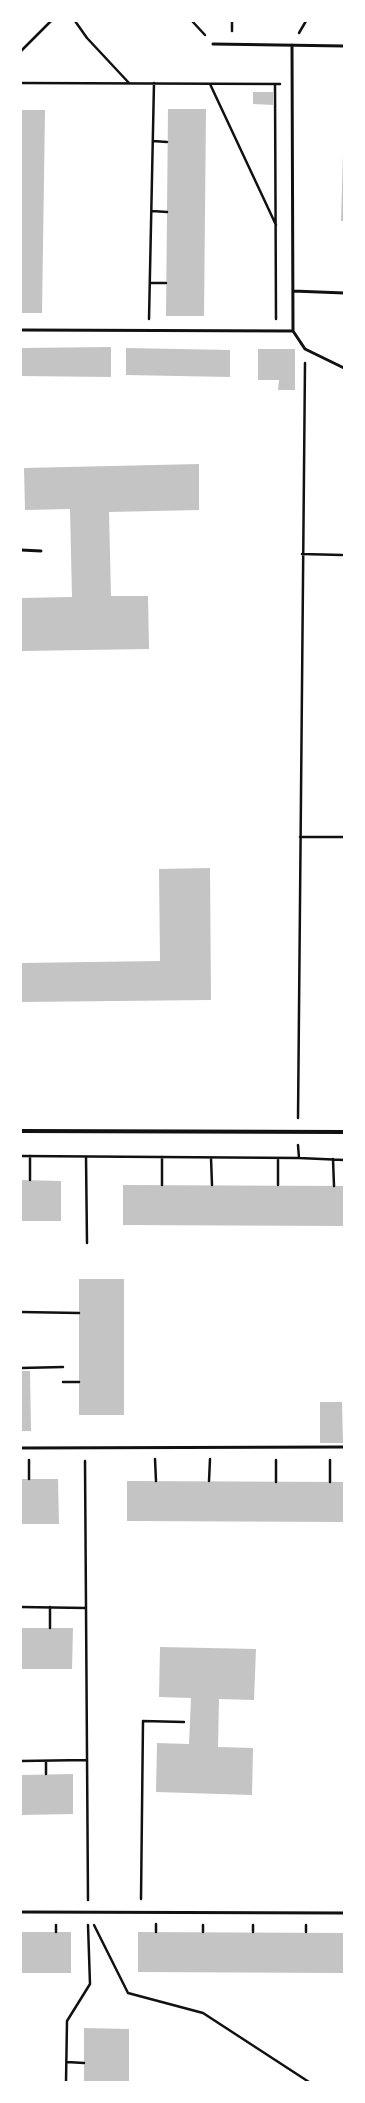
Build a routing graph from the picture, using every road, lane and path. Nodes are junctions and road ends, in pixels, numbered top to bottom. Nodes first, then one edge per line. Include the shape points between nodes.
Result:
1 (50, 21) edge
2 (75, 21) edge
3 (192, 21) edge
4 (213, 44) joint
5 (292, 45) junction
6 (344, 46) edge
7 (21, 51) edge
8 (21, 83) edge
9 (130, 84) junction
10 (154, 84) junction
11 (210, 84) junction
12 (275, 84) junction
13 (291, 84) junction
14 (153, 141) junction
15 (168, 142) dead end
16 (152, 211) junction
17 (167, 212) dead end
18 (277, 227) junction
19 (150, 283) junction
20 (166, 283) dead end
21 (293, 291) junction
22 (344, 292) edge
23 (149, 329) junction
24 (21, 330) edge
25 (276, 331) junction
26 (293, 331) junction
27 (305, 349) junction
28 (344, 368) edge
29 (21, 550) edge
30 (41, 550) dead end
31 (302, 554) junction
32 (342, 555) dead end
33 (300, 837) junction
34 (344, 837) edge
35 (21, 1131) edge
36 (298, 1132) junction
37 (344, 1132) edge
38 (21, 1156) edge
39 (30, 1156) junction
40 (86, 1156) junction
41 (162, 1157) junction
42 (212, 1157) junction
43 (278, 1158) junction
44 (299, 1158) junction
45 (333, 1159) junction
46 (344, 1160) edge
47 (30, 1180) dead end
48 (162, 1185) dead end
49 (212, 1185) dead end
50 (278, 1185) dead end
51 (334, 1186) dead end
52 (87, 1243) dead end
53 (21, 1312) edge
54 (79, 1314) dead end
55 (63, 1367) dead end
56 (21, 1368) edge
57 (63, 1382) dead end
58 (79, 1382) dead end
59 (277, 1447) junction
60 (330, 1447) junction
61 (344, 1447) edge
62 (21, 1448) edge
63 (28, 1448) junction
64 (85, 1448) junction
65 (155, 1448) junction
66 (210, 1448) junction
67 (29, 1479) dead end
68 (156, 1481) dead end
69 (209, 1481) dead end
70 (276, 1482) dead end
71 (330, 1482) dead end
72 (21, 1607) edge
73 (50, 1608) junction
74 (86, 1608) junction
75 (50, 1628) dead end
76 (184, 1722) dead end
77 (86, 1760) junction
78 (21, 1761) edge
79 (46, 1761) junction
80 (46, 1774) dead end
81 (21, 1912) edge
82 (88, 1912) junction
83 (141, 1912) junction
84 (344, 1913) edge
85 (67, 2062) junction
86 (84, 2063) dead end
87 (66, 2082) edge
88 (309, 2082) edge

1 - 7 path
2 - 9 path via 87,38
3 - 4 path
4 - 5 lane
5 - 6 lane
5 - 13 lane
8 - 9 path
9 - 10 path
10 - 11 path
10 - 14 path
11 - 12 path
11 - 18 path
12 - 13 path
12 - 18 path
13 - 21 lane
14 - 15 path
14 - 16 path
16 - 17 path
16 - 19 path
18 - 25 path
19 - 20 path
19 - 23 path
21 - 22 lane
21 - 26 lane
23 - 24 lane
23 - 25 lane
25 - 26 lane
26 - 27 lane
27 - 28 lane
27 - 31 path
29 - 30 lane
31 - 32 path
31 - 33 path
33 - 34 path
33 - 36 path
35 - 36 street
36 - 37 street
36 - 44 path
38 - 39 path
39 - 40 path
39 - 47 path
40 - 41 path
40 - 52 path
41 - 42 path
41 - 48 path
42 - 43 path
42 - 49 path
43 - 44 path
43 - 50 path
44 - 45 path
45 - 46 path
45 - 51 path
53 - 54 path
55 - 56 path
57 - 58 path
59 - 60 lane
59 - 66 lane
59 - 70 path
60 - 61 lane
60 - 71 path
62 - 63 lane
63 - 64 lane
63 - 67 path
64 - 65 lane
64 - 74 path
65 - 66 lane
65 - 68 path
66 - 69 path
72 - 73 path
73 - 74 path
73 - 75 path
74 - 77 path
76 - 83 path via 143,1721
77 - 79 path
77 - 82 path
78 - 79 path
79 - 80 path
81 - 82 lane
82 - 83 lane
82 - 85 path via 90,1984 67,2021
82 - 88 path via 128,1993 203,2013
83 - 84 lane
85 - 86 path
85 - 87 path

